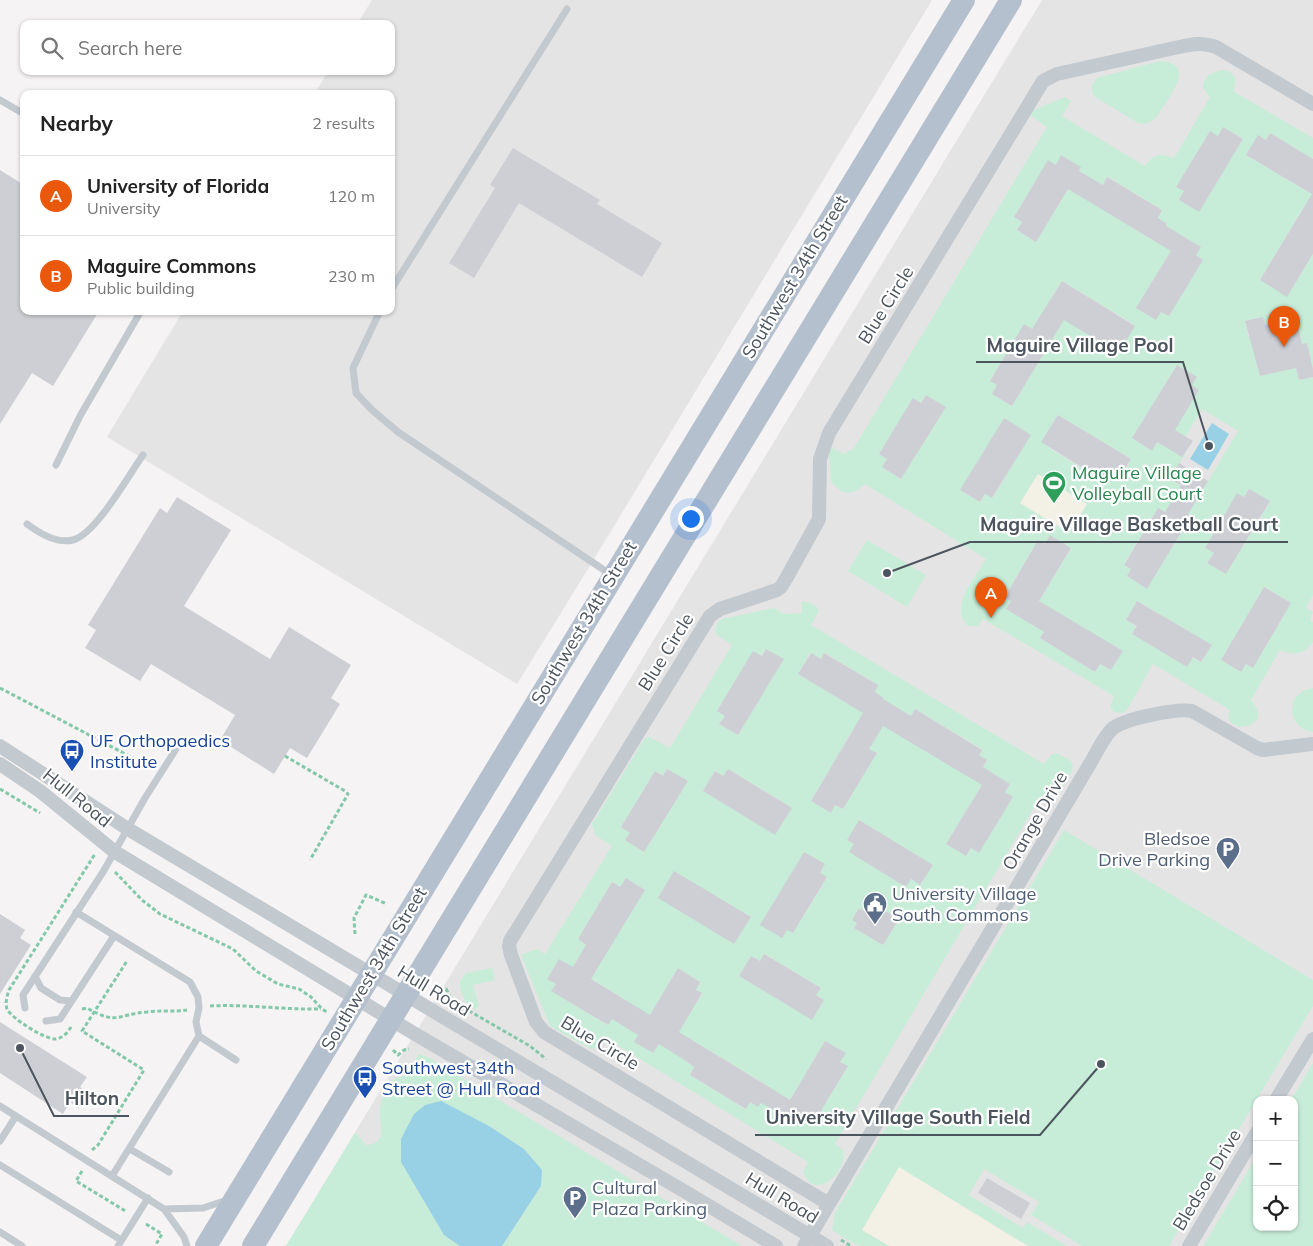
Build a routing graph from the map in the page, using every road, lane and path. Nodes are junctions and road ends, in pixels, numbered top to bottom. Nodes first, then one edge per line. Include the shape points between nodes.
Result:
1 (964, 0) edge
2 (1011, 0) edge
3 (567, 9) dead end
4 (0, 100) edge
5 (1313, 104) edge
6 (20, 112) edge
7 (395, 284) edge
8 (139, 315) edge
9 (378, 315) edge
10 (143, 455) dead end
11 (56, 465) dead end
12 (27, 524) dead end
13 (613, 575) junction
14 (0, 688) edge
15 (1313, 744) edge
16 (0, 746) edge
17 (176, 750) dead end
18 (286, 756) dead end
19 (0, 764) edge
20 (150, 767) dead end
21 (128, 829) junction
22 (114, 852) junction
23 (310, 860) dead end
24 (120, 878) dead end
25 (388, 904) dead end
26 (76, 912) junction
27 (355, 934) dead end
28 (114, 936) junction
29 (127, 961) dead end
30 (371, 975) junction
31 (36, 976) junction
32 (405, 995) junction
33 (356, 999) junction
34 (71, 1001) junction
35 (227, 1005) dead end
36 (25, 1008) dead end
37 (390, 1020) junction
38 (46, 1021) dead end
39 (199, 1036) junction
40 (1313, 1039) edge
41 (409, 1049) dead end
42 (395, 1050) dead end
43 (236, 1060) dead end
44 (1278, 1096) edge
45 (0, 1106) edge
46 (16, 1116) junction
47 (1253, 1139) edge
48 (0, 1141) edge
49 (88, 1148) dead end
50 (130, 1149) junction
51 (0, 1165) edge
52 (82, 1171) dead end
53 (169, 1172) dead end
54 (112, 1176) junction
55 (236, 1196) junction
56 (148, 1198) junction
57 (829, 1204) junction
58 (164, 1209) junction
59 (127, 1212) dead end
60 (145, 1224) dead end
61 (0, 1232) edge
62 (807, 1241) edge
63 (120, 1243) edge
64 (22, 1246) edge
65 (155, 1246) edge
66 (187, 1246) edge
67 (206, 1246) edge
68 (253, 1246) edge
69 (776, 1246) edge
70 (827, 1246) edge
71 (1189, 1246) edge

1 - 13 main road, Southwest 34th Street
2 - 32 main road
3 - 7 lane
4 - 6 lane
5 - 57 street, Blue Circle via 1207,44 1187,45 1057,74 1043,80 829,433 820,459 820,519 781,587 720,609 710,616 510,940 509,950 536,1022 544,1032
8 - 11 lane via 80,416
9 - 13 lane via 352,368 356,393 398,432
10 - 12 lane via 97,522 83,535 72,540 57,539 39,533
13 - 30 main road, Southwest 34th Street
14 - 20 path
15 - 57 street, Orange Drive via 1263,750 1185,709 1135,720 1112,729
16 - 21 street, Hull Road
17 - 21 lane
18 - 23 path via 348,794
19 - 22 street, Hull Road via 40,791
21 - 22 lane
21 - 30 street, Hull Road
22 - 26 lane
22 - 33 street, Hull Road
24 - 35 path via 160,914 234,949 256,971 278,984 299,989 322,1009
25 - 27 path via 366,896 354,918
26 - 28 lane
26 - 31 lane
28 - 34 lane
28 - 39 lane via 190,982 200,1008 196,1022
29 - 49 path via 82,1031 144,1070 98,1145 93,1150
30 - 32 street, Hull Road
30 - 33 main road, Southwest 34th Street
31 - 34 lane via 41,988 60,1000
31 - 36 lane via 23,995
32 - 37 main road
32 - 62 street, Hull Road
33 - 37 street, Hull Road
33 - 55 main road, Southwest 34th Street
34 - 38 lane via 60,1018
37 - 68 main road
37 - 69 street, Hull Road
39 - 43 lane
39 - 50 lane
40 - 44 street
41 - 42 path via 398,1055
45 - 46 lane
46 - 48 lane
46 - 54 lane
47 - 71 street, Bledsoe Drive
50 - 53 lane
50 - 54 lane
51 - 63 lane
52 - 59 path via 76,1181
54 - 56 lane
55 - 58 lane via 202,1208
55 - 67 main road, Southwest 34th Street
56 - 58 lane
56 - 63 lane
57 - 62 street, Orange Drive
58 - 66 lane
60 - 65 path via 162,1234
61 - 64 lane
62 - 70 street, Hull Road

